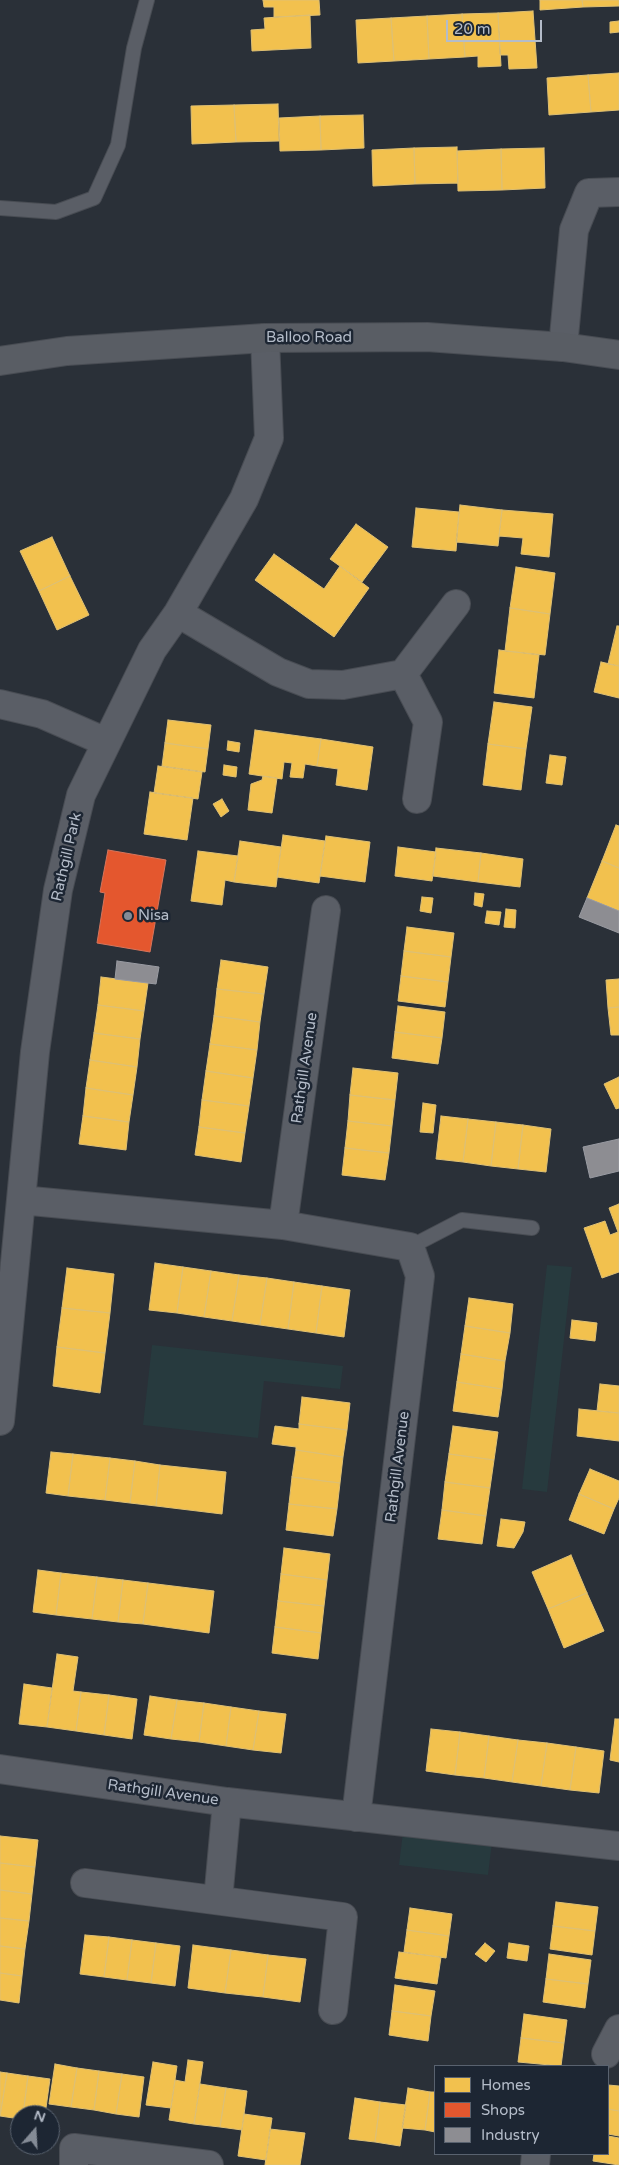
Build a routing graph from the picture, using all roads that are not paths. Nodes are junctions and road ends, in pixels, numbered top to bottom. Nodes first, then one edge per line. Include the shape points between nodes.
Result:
1 (147, 0) edge
2 (619, 192) edge
3 (0, 208) edge
4 (265, 338) junction
5 (563, 347) junction
6 (619, 355) edge
7 (0, 361) edge
8 (456, 604) dead end
9 (178, 613) junction
10 (403, 674) junction
11 (0, 704) edge
12 (106, 742) junction
13 (417, 799) dead end
14 (326, 910) dead end
15 (21, 1200) junction
16 (283, 1225) junction
17 (532, 1228) dead end
18 (410, 1247) junction
19 (1, 1409) edge
20 (0, 1769) edge
21 (227, 1802) junction
22 (356, 1817) junction
23 (619, 1846) edge
24 (85, 1884) dead end
25 (218, 1900) junction
26 (333, 2010) dead end
27 (619, 2029) edge
28 (606, 2054) dead end
29 (74, 2165) edge
30 (209, 2165) edge

1 - 3 lane via 134,48 118,145 94,198 56,212
2 - 5 street via 589,194 574,230
4 - 5 street, Balloo Road via 427,337
4 - 7 street, Balloo Road via 68,351
4 - 9 street, Rathgill Park via 269,438 244,499
5 - 6 street, Balloo Road
8 - 10 street
9 - 10 street via 278,672 309,684 343,685
9 - 12 street, Rathgill Park via 152,650
10 - 13 street via 428,722
11 - 12 street via 42,714
12 - 15 street, Rathgill Park via 81,795 58,890 34,1052
14 - 16 street, Rathgill Avenue
15 - 16 street
15 - 19 street, Rathgill Park
16 - 18 street
17 - 18 lane via 462,1220
18 - 22 street, Rathgill Avenue via 420,1276
20 - 21 street, Rathgill Avenue
21 - 22 street, Rathgill Avenue
21 - 25 street
22 - 23 street, Rathgill Avenue
24 - 25 street
25 - 26 street via 343,1916
27 - 28 street
29 - 30 street via 74,2148

